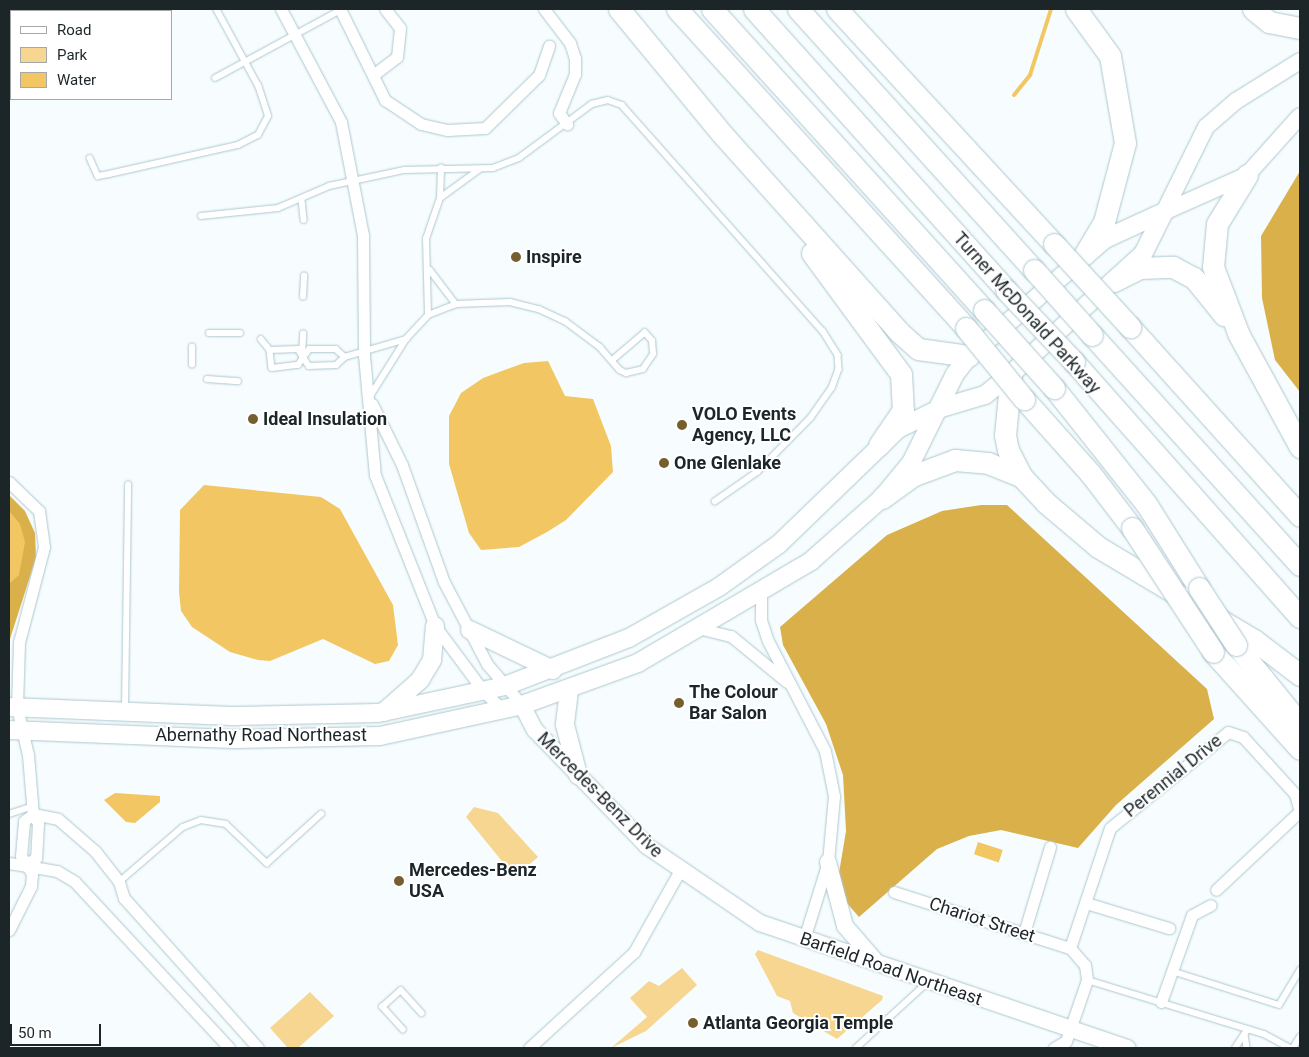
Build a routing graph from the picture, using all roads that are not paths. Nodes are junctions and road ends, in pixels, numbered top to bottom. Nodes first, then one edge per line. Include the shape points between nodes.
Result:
1 (216, 9) edge
2 (281, 9) edge
3 (385, 9) edge
4 (544, 9) edge
5 (619, 9) edge
6 (677, 9) edge
7 (712, 9) edge
8 (754, 9) edge
9 (798, 9) edge
10 (837, 9) edge
11 (1076, 9) edge
12 (1253, 9) edge
13 (341, 10) edge
14 (1300, 28) edge
15 (298, 37) junction
16 (549, 46) dead end
17 (1300, 61) edge
18 (244, 63) junction
19 (373, 74) junction
20 (215, 78) dead end
21 (1300, 116) edge
22 (567, 124) junction
23 (723, 135) junction
24 (90, 158) dead end
25 (441, 168) junction
26 (480, 169) junction
27 (1247, 175) junction
28 (352, 180) junction
29 (440, 198) junction
30 (302, 200) junction
31 (1164, 212) junction
32 (201, 216) dead end
33 (304, 220) dead end
34 (1084, 254) junction
35 (429, 270) junction
36 (304, 276) dead end
37 (1114, 282) junction
38 (303, 296) dead end
39 (456, 304) junction
40 (428, 315) junction
41 (240, 332) dead end
42 (209, 333) dead end
43 (303, 334) dead end
44 (1239, 335) junction
45 (261, 339) dead end
46 (406, 340) junction
47 (192, 347) dead end
48 (270, 350) junction
49 (364, 355) junction
50 (969, 356) junction
51 (345, 357) junction
52 (302, 358) junction
53 (612, 361) junction
54 (192, 365) dead end
55 (1011, 374) junction
56 (207, 379) dead end
57 (238, 381) dead end
58 (369, 398) junction
59 (941, 408) junction
60 (879, 446) junction
61 (1300, 447) edge
62 (1022, 477) junction
63 (9, 482) edge
64 (128, 485) dead end
65 (882, 498) junction
66 (715, 502) dead end
67 (1300, 516) edge
68 (1300, 565) edge
69 (761, 593) junction
70 (1300, 617) edge
71 (435, 626) junction
72 (702, 629) junction
73 (470, 630) junction
74 (553, 670) junction
75 (1300, 675) edge
76 (505, 686) junction
77 (794, 689) junction
78 (569, 691) junction
79 (484, 692) junction
80 (522, 705) junction
81 (13, 707) edge
82 (503, 710) junction
83 (125, 711) junction
84 (384, 712) junction
85 (1300, 724) edge
86 (532, 726) junction
87 (14, 729) edge
88 (1300, 748) edge
89 (578, 775) junction
90 (33, 810) junction
91 (9, 814) edge
92 (321, 814) dead end
93 (1050, 848) dead end
94 (828, 862) junction
95 (9, 863) edge
96 (26, 864) junction
97 (674, 868) junction
98 (119, 882) junction
99 (1216, 890) dead end
100 (894, 892) dead end
101 (1086, 903) junction
102 (1211, 905) dead end
103 (1169, 928) dead end
104 (9, 930) edge
105 (1024, 933) junction
106 (804, 939) junction
107 (1070, 948) junction
108 (884, 969) junction
109 (1300, 970) edge
110 (1172, 971) junction
111 (1087, 980) junction
112 (927, 983) junction
113 (1161, 1002) junction
114 (422, 1013) dead end
115 (403, 1030) dead end
116 (1246, 1032) junction
117 (1300, 1037) edge
118 (1069, 1039) edge
119 (229, 1048) edge
120 (258, 1048) edge
121 (529, 1048) edge
122 (856, 1048) edge
123 (1054, 1048) edge
124 (1127, 1048) edge
125 (1235, 1048) edge
126 (1247, 1048) edge
127 (1292, 1048) edge

1 - 18 lane
2 - 15 street
3 - 19 street via 400,28 397,58
4 - 22 street via 570,43 574,58 575,74 559,113
5 - 23 highway
6 - 88 highway, bridge via 966,328 1090,473 1132,528 1213,652
7 - 85 highway, bridge via 1054,388 1147,505 1236,645
8 - 70 highway, Turner McDonald Parkway, bridge
9 - 68 highway, Turner McDonald Parkway, bridge
10 - 67 highway, bridge
11 - 34 highway via 1110,56 1125,143 1104,222
12 - 14 highway via 1269,22
13 - 15 lane
13 - 19 street
15 - 18 lane
15 - 28 street via 341,122
16 - 19 street via 539,74 485,128 447,130 421,124 385,100
17 - 31 street, Abernathy Road Northeast via 1236,101 1206,127
18 - 20 lane
18 - 24 lane via 268,116 258,135 238,145 98,176
21 - 27 street, Abernathy Road Northeast
22 - 26 lane via 520,158
22 - 66 lane via 592,104 608,100 622,105 817,324 838,355 839,369 832,388 811,418 758,472
23 - 50 highway via 918,349
23 - 60 highway via 896,364 904,387 903,410
25 - 26 lane
25 - 28 lane
25 - 29 lane
26 - 29 lane
27 - 31 street, Abernathy Road Northeast
27 - 44 highway via 1226,204 1213,239 1213,267
28 - 30 lane via 312,192
28 - 49 street via 363,235
29 - 35 lane via 426,239
30 - 32 lane
30 - 33 lane
31 - 34 main road, Abernathy Road Northeast via 1122,229
31 - 37 main road, Abernathy Road Northeast via 1143,254
34 - 50 main road, Abernathy Road Northeast
35 - 39 lane
35 - 40 lane
36 - 38 lane
37 - 44 highway via 1156,265 1184,271 1203,287
37 - 55 main road, Abernathy Road Northeast
39 - 40 lane
39 - 53 lane via 510,302 539,309 565,321
40 - 46 lane
41 - 42 lane
43 - 52 lane
44 - 61 highway
45 - 48 lane
46 - 49 lane via 386,343
46 - 58 lane
47 - 54 lane
48 - 52 lane via 298,349
48 - 52 lane via 272,368 298,365
49 - 51 lane
49 - 58 street
50 - 59 main road, Abernathy Road Northeast via 955,374
51 - 52 lane via 336,365 309,366
51 - 52 lane via 336,349 309,349
53 - 53 lane via 626,373 642,369 654,354 652,342 645,333
55 - 59 main road, Abernathy Road Northeast via 985,395
55 - 62 highway via 1005,435
56 - 57 lane
58 - 71 street via 375,475
58 - 73 street via 402,465 444,582
59 - 60 main road, Abernathy Road Northeast via 898,429
59 - 65 main road, Abernathy Road Northeast via 911,463
60 - 74 main road, Abernathy Road Northeast via 779,544 750,567 651,627
62 - 65 highway via 988,463 955,460 912,476
62 - 75 highway via 1098,547 1254,640
63 - 81 street via 38,511 44,547 19,642
64 - 83 lane
65 - 69 main road, Abernathy Road Northeast via 811,561
69 - 72 main road, Abernathy Road Northeast
69 - 77 street via 761,620
71 - 79 street
71 - 84 main road via 428,666 420,680
72 - 77 street via 731,636
72 - 78 main road, Abernathy Road Northeast via 638,663
73 - 74 main road
73 - 76 street via 487,664
74 - 76 main road, Abernathy Road Northeast
76 - 79 main road, Abernathy Road Northeast
76 - 80 street
77 - 94 street via 815,729 831,772 834,819
78 - 80 main road, Abernathy Road Northeast
78 - 89 main road via 565,724
79 - 82 street
79 - 84 main road, Abernathy Road Northeast
80 - 82 main road, Abernathy Road Northeast
80 - 86 street, Mercedes-Benz Drive
81 - 83 main road, Abernathy Road Northeast
81 - 87 street
82 - 86 street, Mercedes-Benz Drive
82 - 87 main road, Abernathy Road Northeast via 422,730 338,739
83 - 84 main road, Abernathy Road Northeast via 283,716
86 - 89 street, Mercedes-Benz Drive
87 - 90 street via 28,755
89 - 97 street, Mercedes-Benz Drive
90 - 91 lane
90 - 96 street via 38,823 36,858
90 - 98 street via 58,818 95,851
92 - 98 lane via 267,863 226,824 200,820 183,827
93 - 105 street
94 - 106 street
94 - 108 street via 845,926
95 - 96 street
96 - 104 street via 31,886
96 - 119 street via 57,871 75,882
97 - 106 street, Barfield Road Northeast via 760,923
97 - 121 street via 634,952
98 - 120 street via 124,898
99 - 101 street, Perennial Drive via 1300,810 1295,794 1243,737 1228,732 1110,828
100 - 105 street, Chariot Street
101 - 103 street
101 - 107 street, Perennial Drive
102 - 110 street via 1192,915
105 - 107 street, Chariot Street
106 - 108 street, Barfield Road Northeast
107 - 111 street via 1085,965
108 - 112 street, Barfield Road Northeast
109 - 110 lane via 1279,1005
110 - 113 street
111 - 113 lane
111 - 118 street
112 - 118 street, Barfield Road Northeast
112 - 122 lane
113 - 116 lane
114 - 115 lane via 401,990 382,1007
116 - 125 lane via 1238,1038
116 - 126 lane
116 - 127 lane
117 - 127 lane
118 - 123 street
118 - 124 street, Barfield Road Northeast

